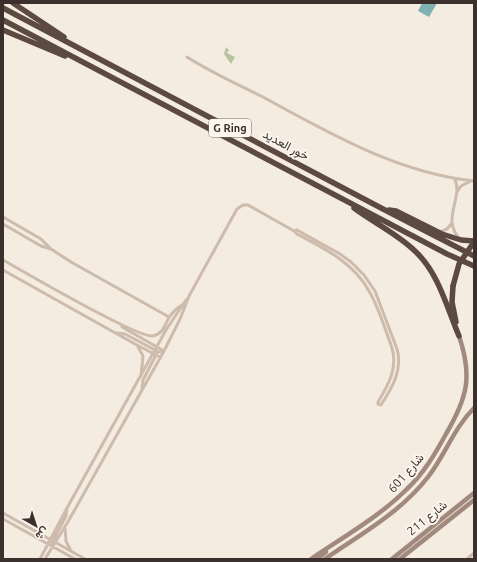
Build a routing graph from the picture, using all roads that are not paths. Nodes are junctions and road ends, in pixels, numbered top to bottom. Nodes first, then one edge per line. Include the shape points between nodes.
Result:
1 (13, 3) edge
2 (3, 8) edge
3 (3, 20) edge
4 (3, 30) edge
5 (82, 49) junction
6 (187, 57) dead end
7 (90, 65) junction
8 (454, 178) junction
9 (473, 180) edge
10 (456, 193) junction
11 (339, 197) junction
12 (383, 209) junction
13 (3, 217) edge
14 (3, 224) edge
15 (451, 224) junction
16 (294, 230) junction
17 (438, 232) junction
18 (461, 240) junction
19 (474, 242) edge
20 (51, 249) junction
21 (474, 256) edge
22 (3, 260) edge
23 (474, 266) edge
24 (3, 270) edge
25 (189, 296) junction
26 (183, 304) junction
27 (169, 317) junction
28 (120, 325) junction
29 (115, 333) junction
30 (459, 336) junction
31 (136, 344) junction
32 (164, 351) junction
33 (157, 352) junction
34 (141, 376) junction
35 (474, 408) edge
36 (474, 493) edge
37 (474, 500) edge
38 (3, 513) edge
39 (3, 519) edge
40 (66, 526) junction
41 (53, 541) junction
42 (48, 544) junction
43 (335, 544) junction
44 (53, 547) junction
45 (72, 552) junction
46 (474, 553) edge
47 (40, 559) edge
48 (45, 559) edge
49 (75, 559) edge
50 (85, 559) edge
51 (311, 559) edge
52 (317, 559) edge
53 (325, 559) edge
54 (392, 559) edge
55 (400, 559) edge
56 (466, 559) edge

1 - 5 highway
2 - 5 highway, خور العديد / G Ring
3 - 7 highway, خور العديد / G Ring
4 - 7 highway
5 - 12 highway, خور العديد / G Ring
6 - 8 street via 340,139 403,166
7 - 11 highway, خور العديد / G Ring
8 - 9 street
8 - 10 street
9 - 10 street via 461,186
10 - 15 street
11 - 23 highway, خور العديد / G Ring
11 - 30 highway via 401,240 422,259 437,283
12 - 17 highway via 396,212
12 - 21 highway, خور العديد / G Ring
13 - 20 street via 41,239
14 - 20 street
15 - 17 street via 447,229
15 - 18 street via 453,231
16 - 16 street via 347,264 358,274 370,292 394,358 392,377 378,403 381,405 396,379 399,360 375,291 364,275 346,258
16 - 25 street via 250,206 239,207
17 - 18 highway
18 - 19 highway
19 - 30 highway, bridge via 459,264 453,286 453,311
20 - 27 street
22 - 28 street
24 - 29 street
25 - 26 street
25 - 32 street
26 - 27 street
26 - 33 street via 167,327
27 - 28 street via 163,330 152,336
28 - 33 street
29 - 31 street
29 - 33 street via 125,334
30 - 43 main road, شارع 601 via 466,364 467,383 460,410 429,463 393,502
31 - 33 street
31 - 34 street via 143,356
32 - 33 street
32 - 33 street
33 - 34 street
33 - 40 street via 143,380 142,390
34 - 41 street via 67,508
35 - 53 main road, شارع 601 via 428,477 406,501
36 - 54 main road, شارع 211
37 - 55 main road, شارع 211
38 - 41 street
39 - 42 street
40 - 41 street
40 - 45 street via 66,541
41 - 42 street
41 - 44 street
41 - 45 street
42 - 44 street
42 - 47 street
43 - 51 main road, شارع 601
43 - 52 main road
44 - 48 street
44 - 49 street
45 - 50 street
46 - 56 street

